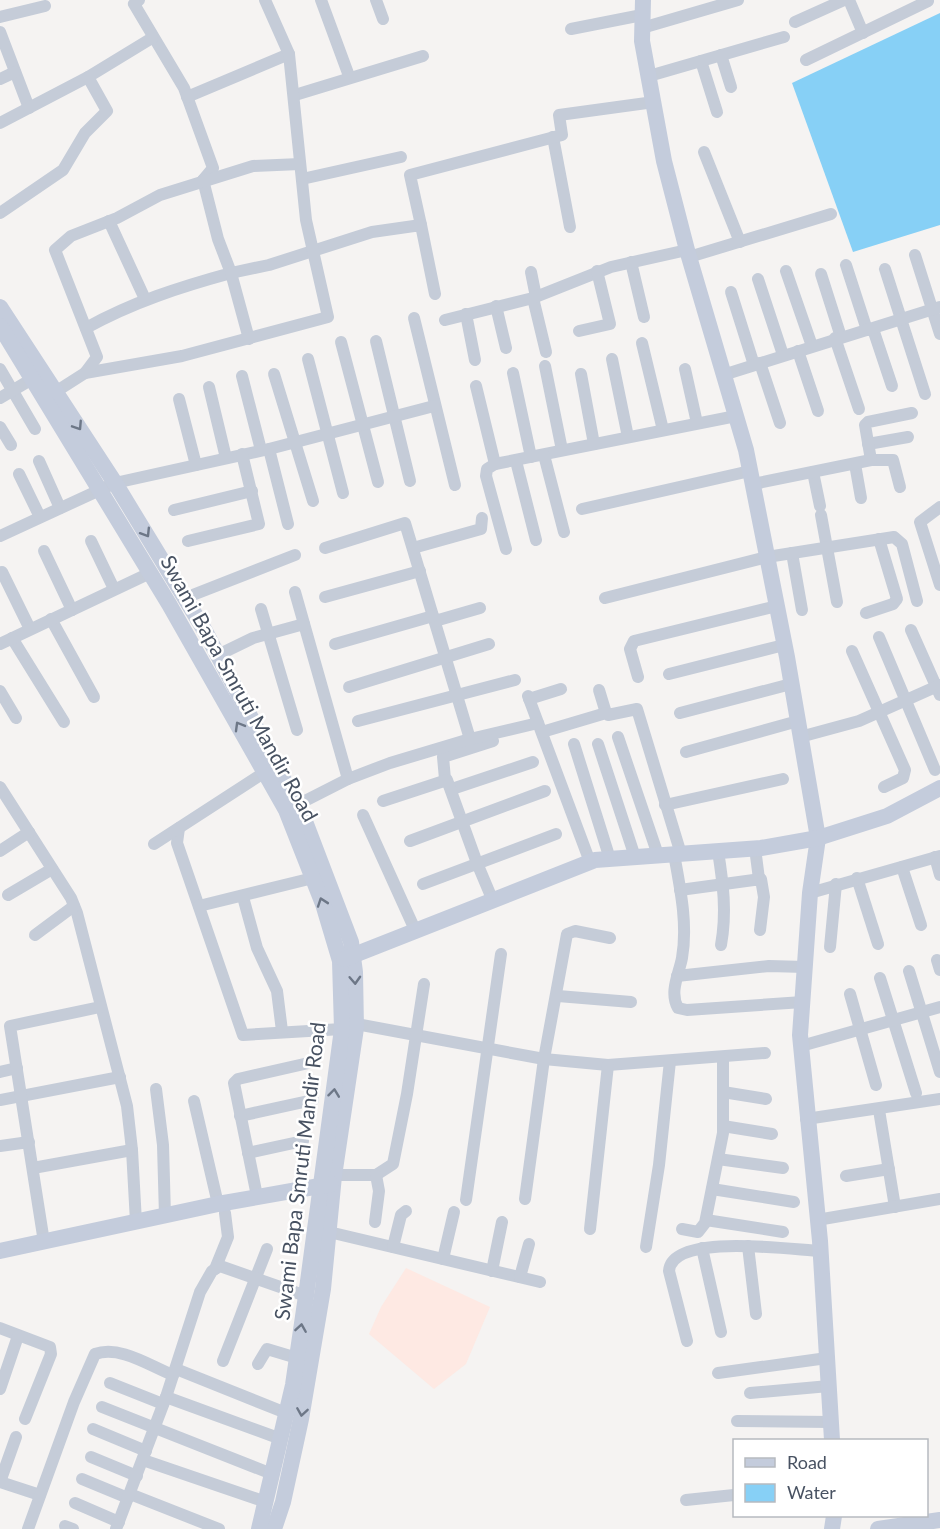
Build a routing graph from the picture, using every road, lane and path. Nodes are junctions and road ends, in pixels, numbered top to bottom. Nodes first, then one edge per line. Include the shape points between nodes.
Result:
1 (139, 0) edge
2 (265, 0) edge
3 (321, 0) edge
4 (376, 0) edge
5 (738, 0) edge
6 (846, 0) edge
7 (928, 1) edge
8 (45, 6) dead end
9 (642, 14) edge
10 (0, 17) edge
11 (383, 19) dead end
12 (795, 22) dead end
13 (571, 29) dead end
14 (0, 32) edge
15 (863, 33) junction
16 (784, 37) dead end
17 (152, 38) junction
18 (289, 54) junction
19 (721, 55) junction
20 (423, 56) dead end
21 (806, 60) dead end
22 (701, 61) junction
23 (15, 72) junction
24 (349, 76) junction
25 (649, 76) junction
26 (88, 77) junction
27 (0, 79) edge
28 (730, 87) dead end
29 (295, 95) junction
30 (187, 97) junction
31 (654, 102) junction
32 (29, 108) junction
33 (717, 112) dead end
34 (0, 123) edge
35 (553, 137) junction
36 (704, 152) dead end
37 (401, 157) dead end
38 (300, 164) junction
39 (302, 179) junction
40 (203, 180) junction
41 (0, 213) edge
42 (831, 214) dead end
43 (109, 221) junction
44 (421, 225) junction
45 (570, 228) dead end
46 (740, 242) junction
47 (313, 252) junction
48 (688, 254) junction
49 (915, 255) dead end
50 (632, 262) junction
51 (846, 265) dead end
52 (885, 269) dead end
53 (597, 271) junction
54 (786, 271) dead end
55 (531, 272) dead end
56 (231, 273) junction
57 (821, 274) dead end
58 (758, 279) dead end
59 (731, 292) dead end
60 (435, 294) dead end
61 (535, 298) junction
62 (145, 299) junction
63 (496, 306) junction
64 (0, 307) edge
65 (936, 308) edge
66 (466, 314) junction
67 (644, 317) dead end
68 (414, 318) dead end
69 (445, 320) dead end
70 (900, 320) junction
71 (0, 326) edge
72 (86, 328) junction
73 (870, 329) junction
74 (579, 331) dead end
75 (940, 334) edge
76 (838, 337) junction
77 (249, 339) junction
78 (376, 341) dead end
79 (341, 342) dead end
80 (642, 343) dead end
81 (812, 346) junction
82 (506, 348) dead end
83 (798, 351) junction
84 (546, 352) dead end
85 (783, 356) junction
86 (308, 359) dead end
87 (612, 359) dead end
88 (475, 360) dead end
89 (757, 364) junction
90 (545, 366) dead end
91 (0, 369) edge
92 (685, 369) dead end
93 (85, 373) junction
94 (513, 373) dead end
95 (274, 374) dead end
96 (581, 374) dead end
97 (723, 375) junction
98 (242, 376) dead end
99 (32, 379) junction
100 (476, 386) dead end
101 (892, 386) dead end
102 (209, 387) dead end
103 (12, 391) junction
104 (925, 394) dead end
105 (50, 395) junction
106 (0, 398) edge
107 (179, 399) dead end
108 (434, 406) junction
109 (859, 409) dead end
110 (818, 411) dead end
111 (912, 413) dead end
112 (394, 416) junction
113 (736, 416) junction
114 (363, 423) junction
115 (697, 423) junction
116 (780, 423) dead end
117 (0, 427) edge
118 (34, 429) dead end
119 (663, 430) junction
120 (327, 432) junction
121 (628, 437) junction
122 (908, 437) dead end
123 (295, 442) junction
124 (594, 444) junction
125 (868, 444) junction
126 (11, 445) dead end
127 (265, 450) junction
128 (562, 450) junction
129 (242, 454) junction
130 (538, 456) junction
131 (226, 458) junction
132 (871, 460) junction
133 (516, 461) junction
134 (39, 462) dead end
135 (495, 464) junction
136 (855, 464) junction
137 (196, 465) junction
138 (813, 472) junction
139 (19, 474) dead end
140 (752, 478) junction
141 (410, 481) dead end
142 (378, 482) dead end
143 (455, 485) dead end
144 (108, 486) junction
145 (900, 487) dead end
146 (252, 491) junction
147 (343, 493) dead end
148 (861, 498) dead end
149 (313, 501) dead end
150 (940, 507) edge
151 (60, 508) junction
152 (582, 508) dead end
153 (174, 510) dead end
154 (40, 518) junction
155 (482, 518) dead end
156 (288, 524) dead end
157 (1, 532) edge
158 (564, 532) dead end
159 (879, 539) junction
160 (536, 540) dead end
161 (91, 541) dead end
162 (188, 541) dead end
163 (827, 547) junction
164 (325, 548) dead end
165 (412, 548) junction
166 (506, 549) dead end
167 (44, 551) dead end
168 (792, 553) junction
169 (295, 555) dead end
170 (767, 557) junction
171 (420, 571) junction
172 (2, 572) dead end
173 (150, 573) junction
174 (940, 585) edge
175 (114, 590) junction
176 (295, 592) dead end
177 (325, 597) dead end
178 (185, 598) junction
179 (605, 598) dead end
180 (917, 601) dead end
181 (837, 602) dead end
182 (777, 606) junction
183 (480, 608) dead end
184 (261, 609) dead end
185 (72, 610) junction
186 (802, 610) dead end
187 (866, 613) dead end
188 (434, 619) junction
189 (51, 620) junction
190 (304, 624) junction
191 (30, 629) junction
192 (911, 630) dead end
193 (268, 634) junction
194 (879, 637) dead end
195 (12, 638) junction
196 (0, 644) edge
197 (335, 644) dead end
198 (489, 644) dead end
199 (784, 645) junction
200 (852, 651) dead end
201 (218, 655) junction
202 (445, 657) junction
203 (669, 674) dead end
204 (638, 677) dead end
205 (515, 680) dead end
206 (791, 684) junction
207 (349, 687) dead end
208 (561, 689) dead end
209 (939, 689) edge
210 (599, 690) dead end
211 (0, 691) edge
212 (457, 696) junction
213 (94, 698) dead end
214 (906, 699) junction
215 (880, 711) junction
216 (606, 712) junction
217 (680, 713) dead end
218 (16, 718) dead end
219 (358, 721) dead end
220 (64, 722) dead end
221 (540, 728) junction
222 (799, 729) junction
223 (297, 730) dead end
224 (618, 737) dead end
225 (470, 739) junction
226 (497, 740) dead end
227 (574, 744) dead end
228 (598, 744) dead end
229 (686, 752) dead end
230 (532, 762) dead end
231 (936, 770) dead end
232 (265, 772) junction
233 (348, 779) junction
234 (783, 779) dead end
235 (448, 784) junction
236 (884, 787) dead end
237 (940, 788) edge
238 (1, 789) edge
239 (545, 791) dead end
240 (383, 801) dead end
241 (665, 805) junction
242 (292, 808) junction
243 (363, 815) dead end
244 (462, 820) junction
245 (179, 828) junction
246 (29, 832) junction
247 (556, 834) dead end
248 (818, 838) junction
249 (410, 841) dead end
250 (154, 844) dead end
251 (755, 848) junction
252 (0, 851) edge
253 (718, 851) junction
254 (671, 854) junction
255 (635, 857) junction
256 (938, 857) edge
257 (610, 859) junction
258 (590, 862) junction
259 (477, 863) junction
260 (902, 867) junction
261 (52, 868) junction
262 (940, 875) edge
263 (313, 878) junction
264 (857, 878) junction
265 (759, 879) junction
266 (423, 884) dead end
267 (723, 884) junction
268 (836, 884) junction
269 (680, 890) junction
270 (810, 893) junction
271 (8, 895) dead end
272 (243, 897) junction
273 (493, 901) junction
274 (74, 906) junction
275 (199, 906) junction
276 (921, 925) dead end
277 (760, 930) dead end
278 (416, 932) junction
279 (35, 935) dead end
280 (610, 938) dead end
281 (878, 944) dead end
282 (721, 945) dead end
283 (830, 947) dead end
284 (501, 954) dead end
285 (346, 958) junction
286 (805, 968) junction
287 (909, 971) dead end
288 (677, 976) junction
289 (880, 978) dead end
290 (424, 984) dead end
291 (850, 994) dead end
292 (558, 996) junction
293 (631, 1002) dead end
294 (802, 1002) junction
295 (940, 1007) edge
296 (100, 1008) junction
297 (921, 1012) junction
298 (893, 1020) junction
299 (347, 1025) junction
300 (5, 1027) edge
301 (859, 1030) junction
302 (282, 1031) junction
303 (416, 1037) junction
304 (801, 1046) junction
305 (487, 1047) junction
306 (765, 1053) dead end
307 (723, 1057) junction
308 (544, 1059) junction
309 (313, 1062) dead end
310 (670, 1062) junction
311 (608, 1065) junction
312 (17, 1068) junction
313 (0, 1072) edge
314 (940, 1072) edge
315 (120, 1077) junction
316 (876, 1085) dead end
317 (156, 1089) dead end
318 (723, 1092) junction
319 (916, 1093) dead end
320 (21, 1096) junction
321 (766, 1099) dead end
322 (940, 1099) edge
323 (0, 1100) edge
324 (314, 1100) dead end
325 (194, 1101) dead end
326 (879, 1110) junction
327 (240, 1116) junction
328 (807, 1119) junction
329 (723, 1126) junction
330 (772, 1134) dead end
331 (303, 1141) dead end
332 (29, 1142) junction
333 (0, 1146) edge
334 (132, 1150) junction
335 (248, 1153) junction
336 (718, 1159) junction
337 (33, 1168) junction
338 (783, 1168) dead end
339 (889, 1169) junction
340 (376, 1175) junction
341 (846, 1176) dead end
342 (328, 1185) junction
343 (712, 1189) junction
344 (257, 1196) junction
345 (525, 1199) dead end
346 (940, 1199) edge
347 (466, 1200) dead end
348 (794, 1202) dead end
349 (895, 1207) junction
350 (222, 1208) junction
351 (406, 1211) dead end
352 (454, 1212) dead end
353 (165, 1216) junction
354 (706, 1220) junction
355 (817, 1220) junction
356 (136, 1222) junction
357 (375, 1222) dead end
358 (502, 1222) dead end
359 (590, 1229) dead end
360 (682, 1229) dead end
361 (329, 1232) junction
362 (783, 1232) dead end
363 (44, 1242) junction
364 (530, 1244) dead end
365 (748, 1246) junction
366 (393, 1247) junction
367 (646, 1247) dead end
368 (702, 1248) junction
369 (267, 1249) dead end
370 (0, 1251) edge
371 (820, 1251) junction
372 (0, 1257) edge
373 (443, 1259) junction
374 (215, 1269) junction
375 (492, 1270) junction
376 (255, 1277) junction
377 (520, 1277) junction
378 (540, 1282) dead end
379 (306, 1296) junction
380 (756, 1314) dead end
381 (0, 1328) edge
382 (721, 1332) dead end
383 (18, 1336) junction
384 (687, 1341) dead end
385 (297, 1358) junction
386 (827, 1358) junction
387 (223, 1361) dead end
388 (258, 1364) dead end
389 (174, 1372) junction
390 (718, 1372) dead end
391 (110, 1383) dead end
392 (829, 1386) junction
393 (0, 1389) edge
394 (750, 1393) dead end
395 (165, 1400) junction
396 (102, 1407) dead end
397 (286, 1413) junction
398 (25, 1419) dead end
399 (737, 1421) dead end
400 (831, 1422) junction
401 (154, 1427) junction
402 (93, 1429) dead end
403 (16, 1437) dead end
404 (280, 1439) junction
405 (832, 1439) edge
406 (145, 1455) junction
407 (91, 1457) dead end
408 (272, 1474) junction
409 (137, 1476) junction
410 (81, 1479) dead end
411 (0, 1482) edge
412 (39, 1495) junction
413 (733, 1495) edge
414 (129, 1496) junction
415 (686, 1500) dead end
416 (266, 1502) junction
417 (75, 1503) dead end
418 (940, 1520) edge
419 (117, 1525) edge
420 (28, 1529) edge
421 (219, 1529) edge
422 (259, 1529) edge
423 (274, 1529) edge
424 (878, 1529) edge

1 - 17 street via 134,4
2 - 18 street
3 - 24 street
4 - 11 street
5 - 9 street
6 - 12 street
6 - 15 street
7 - 15 street
8 - 10 street
9 - 13 street
9 - 25 street
14 - 23 street
15 - 21 street
16 - 19 street
17 - 26 street
17 - 30 street
18 - 29 street
18 - 30 street
19 - 22 street
19 - 28 street
20 - 24 street
22 - 25 street
22 - 33 street
23 - 27 street
23 - 32 street
24 - 29 street
25 - 31 street
26 - 32 street
26 - 41 street via 107,111 84,132 63,170
29 - 38 street
30 - 40 street via 213,168
31 - 35 street via 559,115 562,135
31 - 48 street via 664,161
32 - 34 street
35 - 44 street via 410,175
35 - 45 street
36 - 46 street
37 - 39 street
38 - 39 street
38 - 40 street via 253,166
39 - 47 street
40 - 43 street via 160,195
40 - 56 street
42 - 46 street
43 - 62 street
43 - 72 street via 71,236 55,250
44 - 47 street via 372,232
44 - 60 street
46 - 48 street
47 - 56 street
47 - 77 street via 328,317
48 - 50 street
48 - 97 street
49 - 65 street
50 - 53 street
50 - 67 street
51 - 73 street
52 - 70 street
53 - 61 street
53 - 74 street via 610,324
54 - 81 street
55 - 61 street
56 - 62 street
56 - 77 street
57 - 76 street
58 - 85 street
59 - 89 street
61 - 63 street
61 - 84 street
62 - 72 street
63 - 66 street
63 - 82 street
64 - 105 street
65 - 70 street
65 - 75 street
66 - 69 street
66 - 88 street
68 - 108 street
70 - 73 street
70 - 104 street
71 - 99 street, Swami Bapa Smruti Mandir Road
72 - 93 street via 98,357
73 - 76 street
73 - 101 street
76 - 81 street
76 - 109 street
77 - 93 street via 143,365
78 - 112 street
79 - 114 street
80 - 119 street
81 - 83 street
83 - 85 street
83 - 110 street
85 - 89 street
86 - 120 street
87 - 121 street
89 - 97 street
89 - 116 street
90 - 128 street
91 - 103 street
92 - 115 street
93 - 105 street
94 - 130 street
95 - 123 street
96 - 124 street
97 - 113 street
98 - 127 street
99 - 103 street
99 - 105 street, Swami Bapa Smruti Mandir Road
100 - 135 street
102 - 131 street
103 - 106 street
103 - 118 street
105 - 144 street, Swami Bapa Smruti Mandir Road
107 - 137 street
108 - 112 street
108 - 143 street
111 - 125 street via 868,422
112 - 114 street
112 - 141 street
113 - 115 street
113 - 140 street
114 - 120 street
114 - 142 street
115 - 119 street
117 - 126 street
119 - 121 street
120 - 123 street
120 - 147 street
121 - 124 street
122 - 125 street
123 - 127 street
123 - 149 street
124 - 128 street
125 - 132 street
127 - 129 street
127 - 156 street
128 - 130 street
129 - 131 street
129 - 146 street
130 - 133 street
130 - 158 street
131 - 137 street
132 - 136 street
132 - 145 street via 893,460
133 - 135 street
133 - 160 street
134 - 151 street
135 - 166 street via 487,469 486,476
136 - 138 street
136 - 148 street
137 - 144 street
138 - 140 street
138 - 163 street
139 - 154 street
140 - 152 street
140 - 170 street
144 - 151 street
144 - 173 street, Swami Bapa Smruti Mandir Road
144 -> 178 street
146 - 153 street
146 - 162 street via 259,524
150 - 174 street via 920,522
151 - 154 street
154 - 157 street
155 - 165 street via 481,529
159 - 163 street
159 - 180 street via 898,538
159 - 187 street via 897,599
161 - 175 street
163 - 168 street
163 - 181 street
164 - 165 street via 405,523
165 - 171 street
167 - 185 street
168 - 170 street
168 - 186 street
169 - 178 street
170 - 179 street
170 - 182 street
171 - 177 street
171 - 188 street
172 - 191 street
173 - 175 street
232 -> 173 street, Swami Bapa Smruti Mandir Road
175 - 185 street
176 - 190 street
178 - 201 street
182 - 199 street
182 - 204 street via 634,641 630,649
183 - 188 street
184 - 193 street
185 - 189 street
188 - 197 street
188 - 202 street
189 - 191 street
189 - 213 street
190 - 193 street
190 - 233 street
191 - 195 street
192 - 209 street
193 - 201 street
193 - 223 street
194 - 214 street
195 - 196 street
195 - 220 street
198 - 202 street
199 - 203 street
199 - 206 street
200 - 215 street
201 - 242 street
202 - 207 street
202 - 212 street
205 - 212 street
206 - 217 street
206 - 222 street
208 - 221 street via 529,698
209 - 214 street
210 - 216 street
211 - 218 street
212 - 219 street
212 - 225 street
214 - 215 street
214 - 231 street
215 - 222 street via 859,721
215 - 236 street via 906,774
216 - 221 street
216 - 241 street via 608,715 635,708 639,711
221 - 225 street
221 - 258 street
222 - 229 street
222 - 248 street
224 - 254 street
225 - 233 street
226 - 235 street via 444,756 441,759
227 - 257 street
228 - 255 street
230 - 235 street
232 - 242 street, Swami Bapa Smruti Mandir Road
232 - 245 street
233 - 242 street
234 - 241 street
235 - 240 street
235 - 244 street
237 - 248 street via 887,816
238 - 246 street
239 - 244 street
241 - 254 street
242 - 263 street, Swami Bapa Smruti Mandir Road
242 - 285 street via 336,900 351,942
243 - 278 street
244 - 249 street
244 - 259 street
245 - 250 street
245 - 275 street via 177,843
246 - 252 street
246 - 261 street
247 - 259 street
248 - 251 street
248 - 270 street
251 - 253 street
251 - 265 street
253 - 254 street
253 - 267 street
254 - 255 street
254 - 269 street
255 - 257 street
256 - 260 street
256 - 262 street
257 - 258 street
258 - 273 street
259 - 266 street
259 - 273 street
260 - 264 street
260 - 276 street
261 - 271 street
261 - 274 street
263 - 272 street
285 -> 263 street, Swami Bapa Smruti Mandir Road
264 - 268 street
264 - 281 street
265 - 267 street
265 - 277 street via 763,882 764,897
267 - 269 street
267 - 282 street via 726,921
268 - 270 street
268 - 283 street
269 - 288 street via 684,927
270 - 286 street
272 - 275 street
272 - 302 street via 257,948 277,991
273 - 278 street
274 - 279 street
274 - 296 street
275 - 302 street via 243,1035
278 - 285 street
280 - 292 street via 575,931 567,934
284 - 305 street
285 - 299 street, Swami Bapa Smruti Mandir Road
286 - 288 street via 769,966
286 - 294 street
287 - 297 street
288 - 294 street via 674,996 680,1010
289 - 298 street
290 - 303 street
291 - 301 street
292 - 293 street
292 - 308 street
294 - 304 street
295 - 297 street
296 - 300 street
296 - 315 street
297 - 298 street
297 - 314 street
298 - 301 street
298 - 319 street
299 - 302 street
299 - 303 street
299 - 342 street, Swami Bapa Smruti Mandir Road
300 - 312 street
301 - 304 street
301 - 316 street
303 - 305 street
303 - 340 street via 397,1150 389,1169
304 - 328 street
305 - 308 street
305 - 347 street
306 - 307 street
307 - 310 street
307 - 318 street
308 - 311 street
308 - 345 street
309 - 327 street via 238,1079 234,1089
310 - 311 street
310 - 367 street
311 - 359 street
312 - 313 street
312 - 320 street
315 - 320 street
315 - 334 street
317 - 353 street via 163,1145
318 - 321 street
318 - 329 street
320 - 323 street
320 - 332 street
322 - 326 street
324 - 327 street
325 - 350 street
326 - 328 street
326 - 339 street
327 - 335 street
328 - 355 street
329 - 330 street
329 - 336 street
331 - 335 street
332 - 333 street
332 - 337 street
334 - 337 street
334 - 356 street
335 - 344 street
336 - 338 street
336 - 343 street
337 - 363 street
339 - 341 street
339 - 349 street
340 - 342 street
340 - 357 street via 379,1191
342 - 344 street
342 - 350 street
342 - 361 street
342 - 379 street, Swami Bapa Smruti Mandir Road
343 - 348 street
343 - 354 street
344 - 350 street
346 - 349 street
349 - 355 street
350 - 353 street
350 - 372 street
350 - 374 street via 228,1237
351 - 366 street via 401,1215
352 - 373 street
353 - 356 street
354 - 360 street via 698,1232
354 - 362 street
355 - 371 street
356 - 363 street
358 - 375 street
361 - 366 street
361 -> 423 street via 301,1419
363 - 370 street
364 - 377 street
365 - 368 street
365 - 371 street
365 - 380 street
366 - 373 street
368 - 382 street
368 - 384 street via 684,1253 669,1264
369 - 376 street
371 - 386 street
373 - 375 street
374 - 376 street via 220,1266
374 - 389 street via 200,1292
375 - 377 street
376 - 379 street
376 - 387 street
377 - 378 street
385 -> 379 street, Swami Bapa Smruti Mandir Road
381 - 383 street
383 - 393 street
383 - 398 street via 50,1347 51,1354
385 - 388 street via 267,1349
385 - 397 street, Swami Bapa Smruti Mandir Road
386 - 390 street
386 - 392 street
389 - 395 street
389 - 397 street
389 - 412 street via 121,1353 106,1350 95,1354
391 - 395 street
392 - 394 street
392 - 400 street
395 - 401 street
395 - 404 street
396 - 401 street
397 - 404 street, Swami Bapa Smruti Mandir Road
399 - 400 street
400 - 405 street
401 - 406 street
401 - 408 street
402 - 406 street
403 - 411 street
404 - 408 street, Swami Bapa Smruti Mandir Road
406 - 409 street
406 - 416 street
407 - 409 street
408 - 416 street, Swami Bapa Smruti Mandir Road
409 - 414 street
410 - 414 street
411 - 412 street
412 - 420 street
413 - 415 street
414 - 419 street
414 - 421 street
416 - 422 street, Swami Bapa Smruti Mandir Road
417 - 419 street
418 - 424 street

